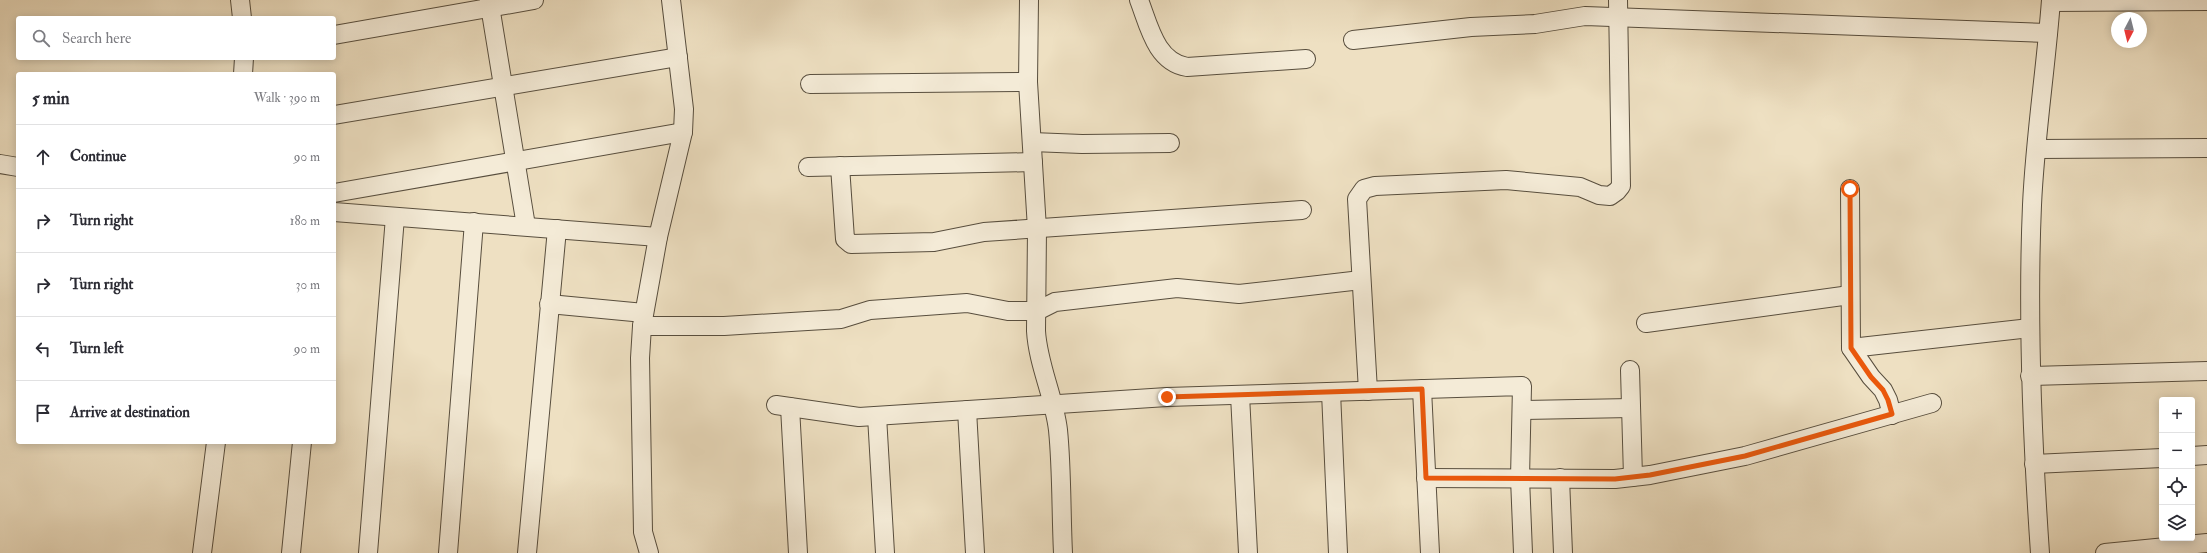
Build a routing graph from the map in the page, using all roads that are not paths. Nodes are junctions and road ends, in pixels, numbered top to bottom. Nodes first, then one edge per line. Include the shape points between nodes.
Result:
1 (240, 0) edge
2 (534, 0) edge
3 (670, 0) edge
4 (1029, 0) edge
5 (1139, 0) edge
6 (1618, 0) edge
7 (2051, 1) edge
8 (2207, 1) edge
9 (490, 4) edge
10 (242, 16) edge
11 (1618, 18) junction
12 (2048, 33) junction
13 (336, 35) edge
14 (1354, 40) dead end
15 (678, 57) junction
16 (1306, 59) dead end
17 (244, 60) edge
18 (243, 72) edge
19 (1028, 82) junction
20 (810, 84) dead end
21 (503, 87) junction
22 (336, 115) edge
23 (683, 132) junction
24 (1032, 142) junction
25 (1170, 142) dead end
26 (2207, 148) edge
27 (2037, 149) junction
28 (515, 161) junction
29 (1033, 162) junction
30 (0, 164) edge
31 (840, 166) junction
32 (16, 167) edge
33 (808, 167) dead end
34 (1850, 189) dead end
35 (336, 193) edge
36 (1302, 210) dead end
37 (336, 212) edge
38 (395, 217) junction
39 (474, 222) junction
40 (526, 226) junction
41 (557, 229) junction
42 (1037, 229) junction
43 (658, 237) junction
44 (1362, 280) junction
45 (1850, 294) junction
46 (549, 304) junction
47 (1037, 311) junction
48 (643, 320) junction
49 (1646, 323) dead end
50 (2030, 328) junction
51 (1851, 348) junction
52 (1630, 370) dead end
53 (2207, 371) edge
54 (2030, 376) junction
55 (1422, 389) junction
56 (1368, 391) junction
57 (1331, 392) junction
58 (1240, 395) junction
59 (1932, 403) dead end
60 (1052, 404) junction
61 (1631, 408) junction
62 (967, 410) junction
63 (1522, 410) junction
64 (1892, 414) junction
65 (877, 416) junction
66 (216, 444) edge
67 (302, 444) edge
68 (2207, 455) edge
69 (2195, 456) edge
70 (2159, 458) edge
71 (2034, 464) junction
72 (1634, 477) junction
73 (1426, 478) junction
74 (1520, 478) junction
75 (1560, 478) junction
76 (2207, 543) edge
77 (202, 553) edge
78 (291, 553) edge
79 (368, 553) edge
80 (448, 553) edge
81 (526, 553) edge
82 (649, 553) edge
83 (798, 553) edge
84 (885, 553) edge
85 (975, 553) edge
86 (1063, 553) edge
87 (1248, 553) edge
88 (1338, 553) edge
89 (1430, 553) edge
90 (1523, 553) edge
91 (1563, 553) edge
92 (2040, 553) edge
93 (2105, 553) edge

1 - 10 street
2 - 9 street
3 - 15 street
4 - 19 street
5 - 16 street via 1159,49 1177,66
6 - 11 street
7 - 8 street
7 - 12 street
9 - 13 street
9 - 21 street
11 - 12 street
11 - 14 street via 1585,16 1535,24 1471,27
11 - 44 street via 1621,186 1617,191 1610,196 1599,195 1580,187 1506,180 1376,186 1364,189 1357,199
12 - 27 street
15 - 21 street
15 - 23 street via 684,109
17 - 18 street
19 - 20 street
19 - 24 street
21 - 22 street
21 - 28 street
23 - 28 street
23 - 43 street
24 - 25 street
24 - 29 street
26 - 27 street
27 - 50 street via 2032,204
28 - 35 street
28 - 40 street
29 - 31 street
29 - 42 street
30 - 32 street
31 - 33 street
31 - 42 street via 843,228 845,239 851,244 934,242 984,232
34 - 45 street
36 - 42 street
37 - 38 street
38 - 39 street
38 - 79 street
39 - 40 street
39 - 80 street
40 - 41 street
41 - 43 street
41 - 46 street
42 - 47 street
43 - 48 street
44 - 47 street via 1239,294 1178,288 1055,302
44 - 56 street
45 - 49 street
45 - 51 street
46 - 48 street
46 - 81 street
47 - 48 street via 1008,312 967,303 870,310 841,319 724,326
47 - 60 street via 1037,348
48 - 82 street via 640,358 642,500 643,532
50 - 51 street
50 - 54 street
51 - 64 street via 1886,395
52 - 61 street
53 - 54 street
54 - 71 street
55 - 56 street
55 - 63 street via 1522,386
55 - 73 street
56 - 57 street
57 - 58 street
57 - 88 street
58 - 60 street
58 - 87 street
59 - 64 street
60 - 62 street
60 - 86 street via 1058,430
61 - 63 street
61 - 72 street
62 - 65 street
62 - 85 street
63 - 74 street
64 - 72 street via 1745,456
65 - 83 street via 859,417 783,406
65 - 84 street
66 - 77 street
67 - 78 street
68 - 69 street
70 - 71 street
71 - 92 street
72 - 75 street
73 - 74 street
73 - 89 street
74 - 75 street
74 - 90 street
75 - 91 street
76 - 93 street

